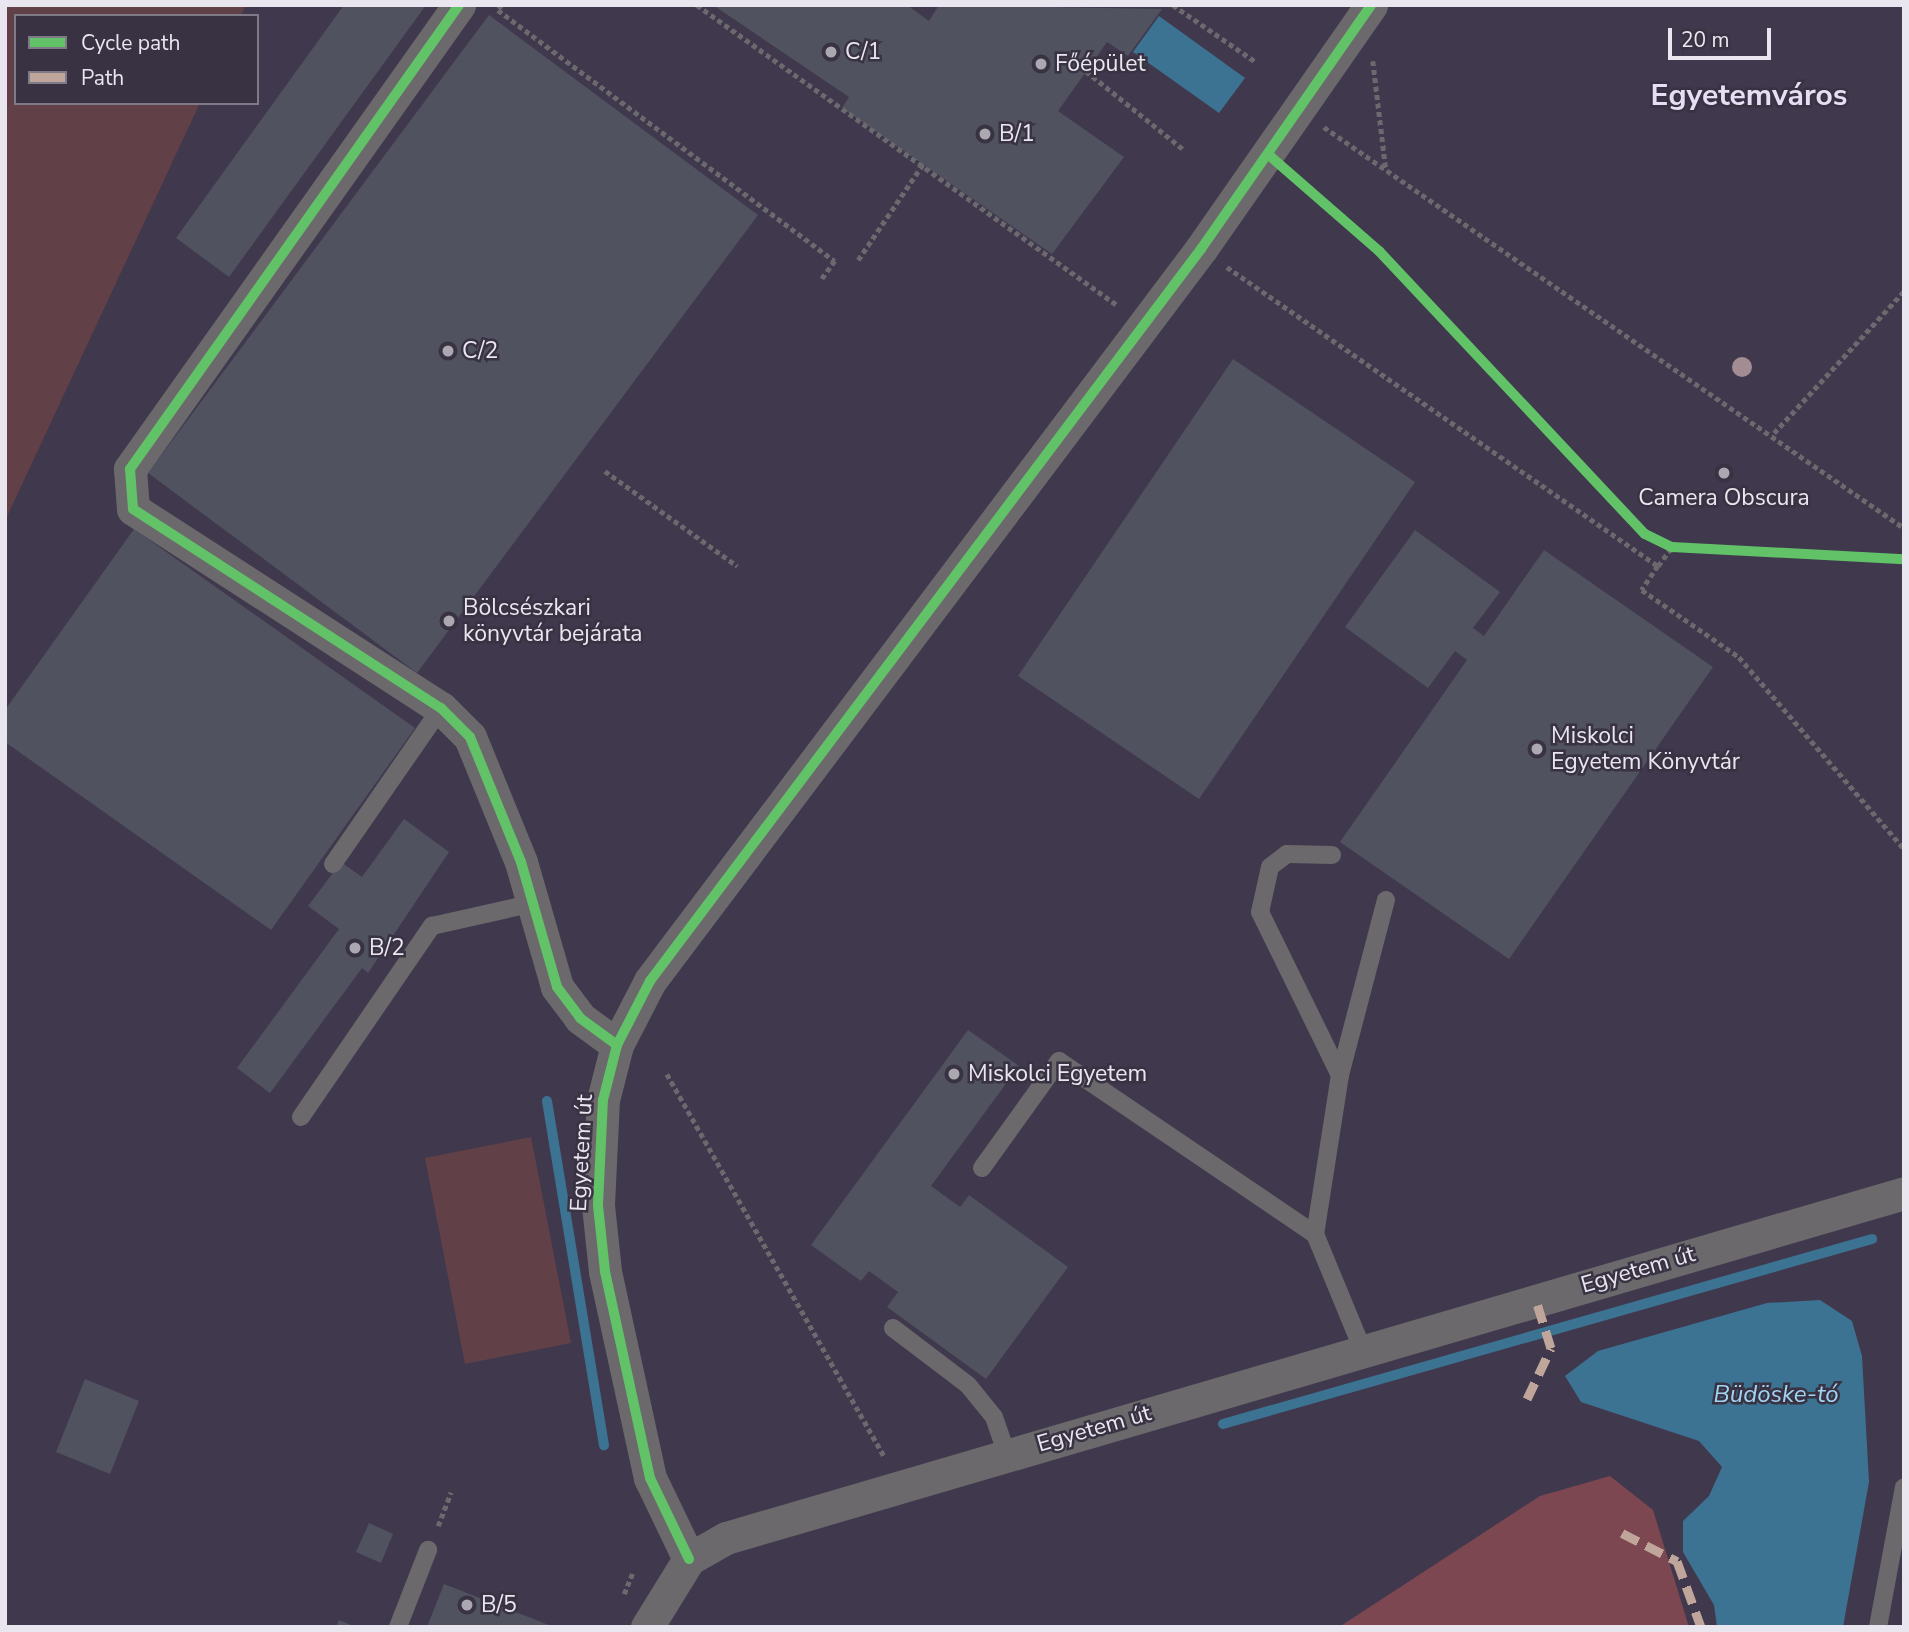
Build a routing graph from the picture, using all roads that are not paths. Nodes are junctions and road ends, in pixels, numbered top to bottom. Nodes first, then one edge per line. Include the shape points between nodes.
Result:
1 (459, 5) edge
2 (1369, 8) edge
3 (440, 708) junction
4 (1332, 855) dead end
5 (333, 864) dead end
6 (1386, 900) dead end
7 (534, 902) junction
8 (617, 1045) junction
9 (1340, 1075) junction
10 (301, 1117) dead end
11 (982, 1168) dead end
12 (1904, 1193) edge
13 (1315, 1234) junction
14 (893, 1328) dead end
15 (1364, 1353) junction
16 (1007, 1454) junction
17 (1904, 1487) edge
18 (428, 1550) road end
19 (689, 1559) junction
20 (398, 1627) edge
21 (647, 1627) edge
22 (1878, 1627) edge

1 - 3 street via 130,469 133,509
2 - 8 street, Egyetem út via 1201,249 650,981
3 - 5 lane
3 - 7 street via 470,737
4 - 9 lane via 1287,853 1270,867 1260,912
6 - 9 lane
7 - 8 street via 557,987 580,1018
7 - 10 lane via 432,926
8 - 19 street, Egyetem út via 603,1100 597,1205 605,1271 650,1478
9 - 13 lane
11 - 13 lane via 1059,1061
12 - 15 street, Egyetem út
13 - 15 lane
14 - 16 lane via 968,1385 993,1417
15 - 16 street, Egyetem út
16 - 19 street, Egyetem út via 726,1538
17 - 22 lane
18 - 20 lane
19 - 21 street

